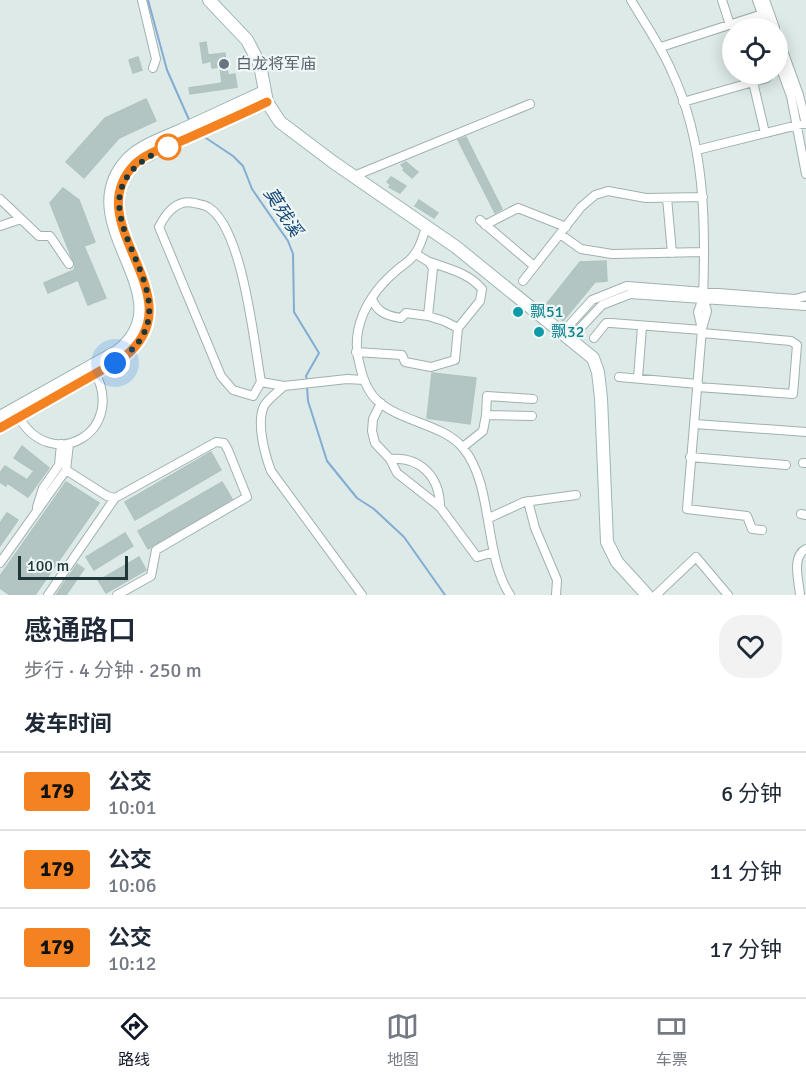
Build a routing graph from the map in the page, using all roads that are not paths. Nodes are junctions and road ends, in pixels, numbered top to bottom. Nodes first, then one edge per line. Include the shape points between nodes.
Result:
1 (142, 0) edge
2 (209, 0) edge
3 (214, 0) edge
4 (722, 0) edge
5 (757, 0) edge
6 (765, 0) edge
7 (635, 1) edge
8 (765, 13) junction
9 (728, 18) edge
10 (750, 18) edge
11 (766, 18) edge
12 (768, 18) edge
13 (722, 28) edge
14 (661, 47) junction
15 (788, 66) edge
16 (153, 68) dead end
17 (788, 77) edge
18 (746, 84) edge
19 (753, 84) edge
20 (798, 95) edge
21 (266, 98) junction
22 (684, 102) junction
23 (530, 104) dead end
24 (803, 124) edge
25 (765, 133) junction
26 (697, 150) junction
27 (806, 174) edge
28 (354, 176) junction
29 (702, 197) junction
30 (667, 198) junction
31 (0, 199) edge
32 (21, 219) junction
33 (427, 225) junction
34 (0, 226) edge
35 (563, 231) junction
36 (703, 252) junction
37 (672, 253) junction
38 (416, 254) junction
39 (429, 262) junction
40 (69, 264) dead end
41 (534, 266) junction
42 (523, 281) dead end
43 (703, 295) junction
44 (806, 296) edge
45 (372, 299) junction
46 (589, 302) junction
47 (806, 306) edge
48 (596, 310) junction
49 (428, 316) junction
50 (642, 327) junction
51 (458, 328) junction
52 (702, 331) junction
53 (567, 335) junction
54 (594, 338) dead end
55 (356, 352) junction
56 (94, 371) junction
57 (619, 377) dead end
58 (638, 378) junction
59 (364, 380) junction
60 (261, 382) junction
61 (698, 385) junction
62 (284, 386) junction
63 (252, 396) junction
64 (533, 399) dead end
65 (381, 403) junction
66 (264, 407) junction
67 (17, 413) junction
68 (486, 415) junction
69 (532, 416) dead end
70 (0, 417) edge
71 (695, 424) junction
72 (0, 428) edge
73 (806, 432) edge
74 (65, 444) junction
75 (463, 447) junction
76 (690, 457) junction
77 (390, 459) junction
78 (786, 465) dead end
79 (66, 470) junction
80 (576, 495) dead end
81 (115, 498) junction
82 (528, 501) junction
83 (440, 507) junction
84 (35, 512) junction
85 (489, 518) junction
86 (762, 530) dead end
87 (806, 549) edge
88 (494, 552) junction
89 (0, 563) edge
90 (48, 595) edge
91 (117, 595) edge
92 (362, 595) edge
93 (510, 595) edge
94 (556, 595) edge
95 (646, 595) edge
96 (656, 595) edge
97 (728, 595) edge
98 (800, 595) edge

1 - 16 street via 156,59
2 - 3 street
2 - 21 street via 247,40 260,65
4 - 9 street
5 - 8 street
6 - 8 street
7 - 14 street
8 - 10 street
8 - 11 street
8 - 12 street
13 - 14 street
14 - 22 street
15 - 20 street
17 - 20 street
18 - 22 street
19 - 25 street
20 - 24 street
21 - 28 street via 286,126
21 - 56 street via 170,140 136,164 122,186 120,219 148,291 150,320 131,352
22 - 26 street
23 - 28 street
24 - 25 street
24 - 27 street
25 - 26 street
26 - 29 street
28 - 33 street
29 - 30 street
29 - 36 street
30 - 35 street via 605,191 588,200
30 - 37 street
31 - 32 street
32 - 34 street
32 - 40 street via 39,236 50,236
33 - 38 street
33 - 53 street
35 - 37 street via 584,250 612,254
35 - 41 street
35 - 41 street via 518,208 483,223
36 - 37 street
36 - 43 street
38 - 39 street
38 - 45 street
39 - 49 street via 433,268
39 - 51 street via 450,268 482,289 480,301
41 - 42 street
43 - 44 street via 795,299
43 - 46 street via 627,286
43 - 47 street
43 - 48 street via 630,294 608,300
43 - 52 street via 698,312
45 - 49 street via 376,309 388,316
45 - 55 street via 356,333
46 - 48 street
46 - 53 street
48 - 53 street
49 - 51 street
50 - 52 street
50 - 54 street via 606,323
50 - 58 street
51 - 55 street via 455,360 431,367 405,362 402,355
52 - 61 street
52 - 61 street via 792,341 797,345 796,361 793,394
53 - 95 street via 593,358 598,372 607,542 617,562
55 - 59 street
56 - 67 street
56 - 74 street via 103,393 99,421 84,437
57 - 58 street
58 - 61 street
59 - 62 street
59 - 65 street
60 - 62 street
60 - 63 street
60 - 63 street via 247,297 233,243 207,206 189,202 176,206 159,227 207,349 233,390
61 - 71 street
62 - 66 street
63 - 66 street
64 - 68 street via 487,396
65 - 75 street
65 - 77 street via 372,431 375,443
66 - 92 street via 262,431 271,471
67 - 70 street
67 - 72 street
67 - 74 street via 37,438
68 - 69 street
68 - 75 street via 483,431
71 - 73 street
71 - 76 street
74 - 79 street
74 - 84 street
75 - 85 street via 476,472
76 - 78 street
76 - 86 street via 687,509 747,516 752,529
77 - 83 street via 401,478
77 - 83 street via 410,459 431,475
79 - 81 street
79 - 84 street
80 - 82 street
81 - 90 street
81 - 91 street via 220,441 228,450 247,497 156,550 151,576
82 - 85 street
82 - 94 street via 557,580
83 - 88 street via 477,557
84 - 89 street
85 - 88 street
87 - 98 street via 797,560
88 - 93 street via 502,583
96 - 97 street via 696,557

